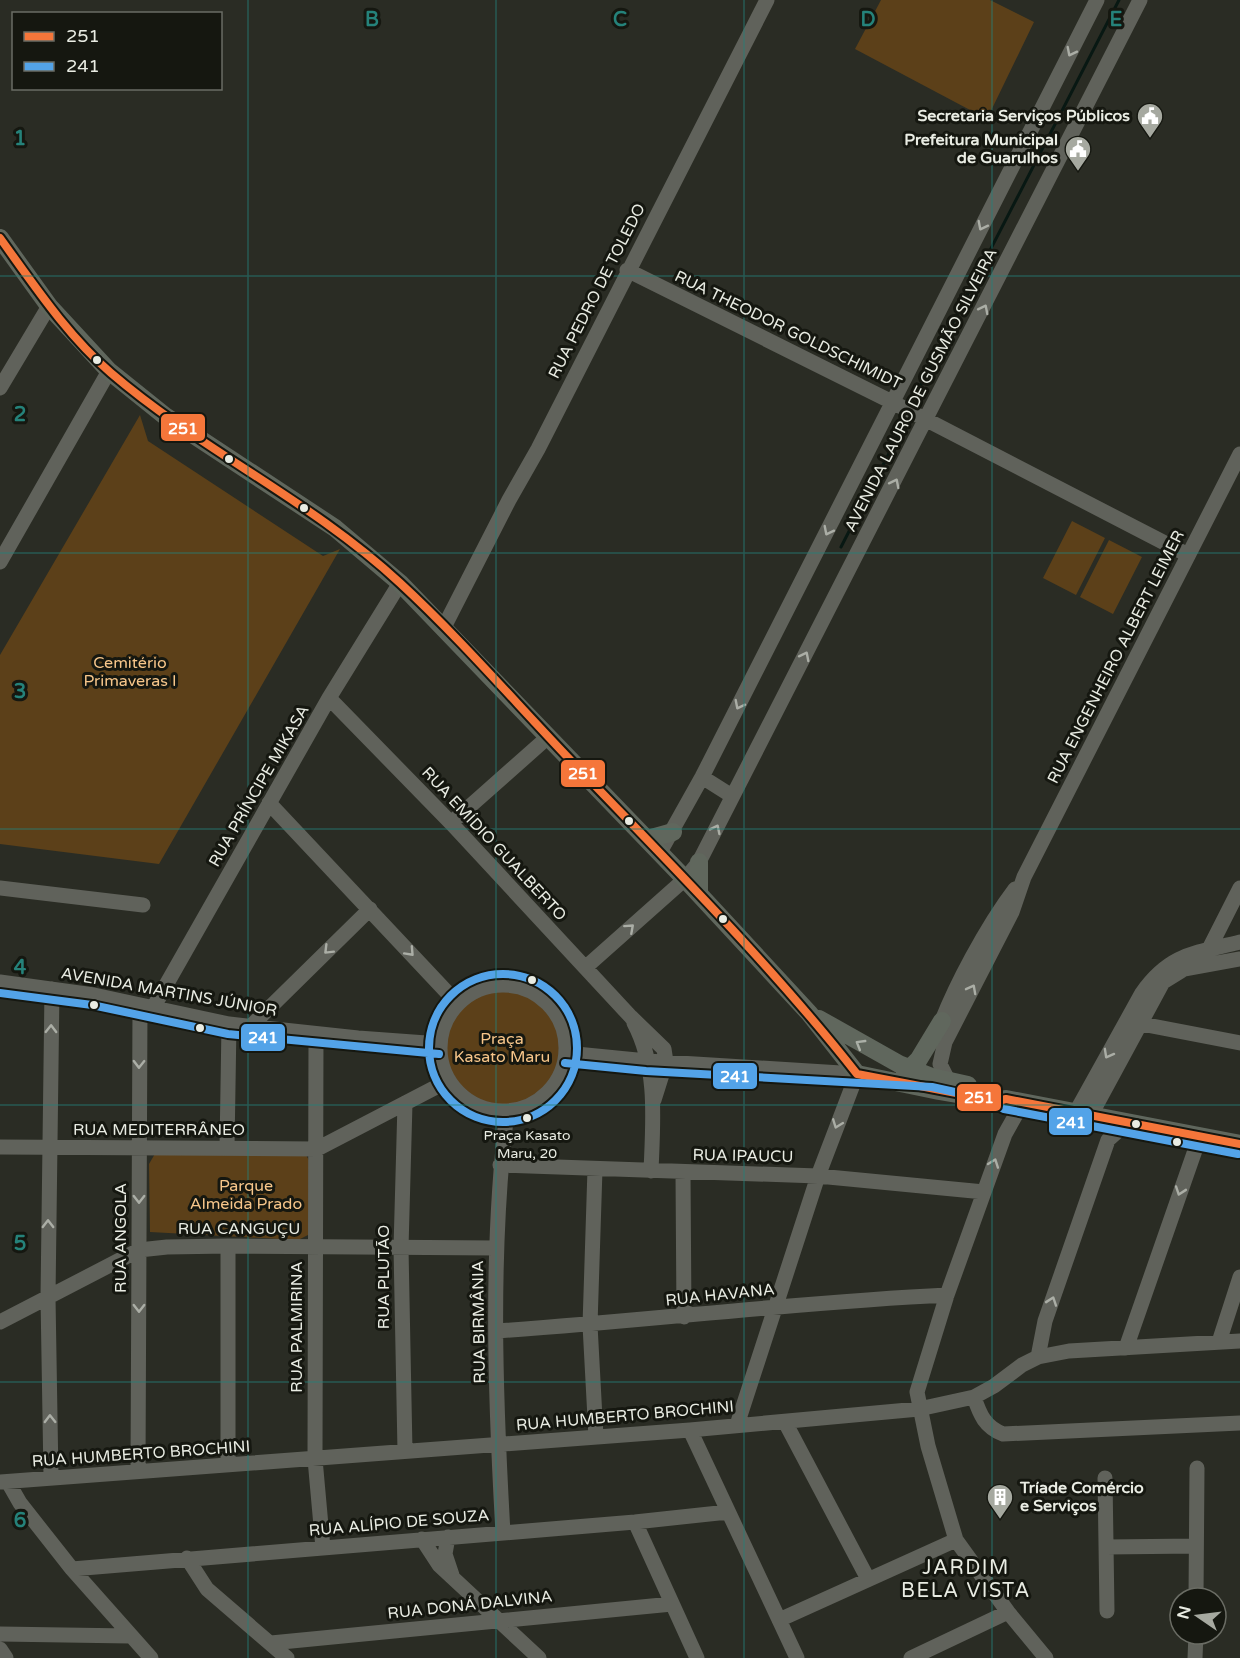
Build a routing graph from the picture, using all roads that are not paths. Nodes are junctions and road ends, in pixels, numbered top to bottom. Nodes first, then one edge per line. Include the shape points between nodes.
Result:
1 (767, 0) edge
2 (1097, 0) edge
3 (1140, 0) edge
4 (0, 238) edge
5 (627, 270) junction
6 (49, 306) junction
7 (109, 371) junction
8 (0, 388) edge
9 (894, 402) junction
10 (927, 420) junction
11 (1240, 454) edge
12 (1188, 555) junction
13 (0, 562) edge
14 (400, 583) junction
15 (458, 597) junction
16 (429, 613) junction
17 (443, 629) junction
18 (329, 698) junction
19 (548, 737) junction
20 (702, 777) junction
21 (732, 796) junction
22 (269, 803) junction
23 (451, 823) junction
24 (674, 831) junction
25 (648, 839) junction
26 (660, 852) junction
27 (699, 862) junction
28 (1024, 877) junction
29 (686, 879) junction
30 (0, 888) edge
31 (1240, 888) edge
32 (699, 893) junction
33 (143, 905) dead end
34 (370, 909) junction
35 (1240, 942) edge
36 (1205, 957) junction
37 (1240, 959) edge
38 (586, 967) junction
39 (0, 982) edge
40 (52, 989) junction
41 (458, 1004) junction
42 (146, 1007) junction
43 (809, 1013) junction
44 (631, 1017) junction
45 (942, 1021) junction
46 (1133, 1022) junction
47 (229, 1024) junction
48 (250, 1027) junction
49 (316, 1034) junction
50 (1240, 1043) edge
51 (440, 1044) junction
52 (566, 1053) junction
53 (647, 1061) junction
54 (666, 1062) junction
55 (908, 1071) junction
56 (857, 1074) junction
57 (447, 1078) junction
58 (939, 1083) junction
59 (654, 1100) junction
60 (1015, 1101) junction
61 (405, 1103) junction
62 (507, 1111) junction
63 (1089, 1114) junction
64 (1128, 1122) junction
65 (1200, 1136) junction
66 (1108, 1140) junction
67 (1240, 1144) edge
68 (0, 1147) edge
69 (49, 1148) junction
70 (139, 1148) junction
71 (227, 1148) junction
72 (317, 1149) junction
73 (500, 1165) junction
74 (595, 1169) junction
75 (651, 1171) junction
76 (683, 1173) junction
77 (818, 1176) junction
78 (984, 1192) junction
79 (228, 1246) junction
80 (315, 1247) junction
81 (401, 1248) junction
82 (496, 1248) junction
83 (139, 1250) junction
84 (1240, 1277) edge
85 (947, 1295) junction
86 (48, 1297) junction
87 (774, 1307) junction
88 (684, 1317) junction
89 (0, 1322) edge
90 (590, 1325) junction
91 (497, 1331) junction
92 (1219, 1341) junction
93 (1240, 1341) edge
94 (1125, 1348) junction
95 (1038, 1357) junction
96 (974, 1397) junction
97 (919, 1409) junction
98 (785, 1422) junction
99 (1240, 1423) edge
100 (737, 1425) junction
101 (690, 1430) junction
102 (596, 1437) junction
103 (498, 1444) junction
104 (405, 1451) junction
105 (315, 1459) junction
106 (228, 1466) junction
107 (1197, 1468) dead end
108 (138, 1472) junction
109 (51, 1478) junction
110 (1105, 1478) dead end
111 (9, 1481) edge
112 (728, 1512) junction
113 (635, 1522) junction
114 (503, 1533) junction
115 (448, 1537) junction
116 (422, 1539) junction
117 (956, 1540) junction
118 (1196, 1546) junction
119 (1106, 1547) junction
120 (323, 1548) junction
121 (187, 1558) junction
122 (72, 1569) junction
123 (453, 1578) junction
124 (868, 1579) junction
125 (1196, 1586) edge
126 (672, 1604) junction
127 (1107, 1611) dead end
128 (1008, 1612) junction
129 (497, 1620) junction
130 (778, 1620) junction
131 (118, 1622) junction
132 (0, 1634) edge
133 (58, 1634) junction
134 (130, 1636) junction
135 (271, 1643) junction
136 (0, 1649) edge
137 (6, 1658) edge
138 (151, 1658) edge
139 (287, 1658) edge
140 (539, 1658) edge
141 (697, 1658) edge
142 (797, 1658) edge
143 (911, 1658) edge
144 (1046, 1658) edge

1 - 5 street, RUA PEDRO DE TOLEDO
2 -> 9 street, AVENIDA LAURO DE GUSMÃO SILVEIRA
10 -> 3 street, AVENIDA LAURO DE GUSMÃO SILVEIRA
4 - 6 main road
5 - 9 street, RUA THEODOR GOLDSCHIMIDT
5 - 15 street, RUA PEDRO DE TOLEDO
6 - 7 main road
6 - 8 street
7 - 13 street
7 - 14 main road via 165,416 334,528
9 - 10 street, RUA THEODOR GOLDSCHIMIDT
9 -> 20 street, AVENIDA LAURO DE GUSMÃO SILVEIRA
10 - 12 street, RUA THEODOR GOLDSCHIMIDT
21 -> 10 street, AVENIDA LAURO DE GUSMÃO SILVEIRA
11 - 12 street, RUA ENGENHEIRO ALBERT LEIMER
12 - 28 street, RUA ENGENHEIRO ALBERT LEIMER
14 - 16 main road
14 - 18 street, RUA PRÍNCIPE MIKASA
15 - 16 street
15 - 17 street, RUA PEDRO DE TOLEDO
16 - 17 main road
17 - 19 main road
18 - 22 street, RUA PRÍNCIPE MIKASA
18 - 23 street, RUA EMÍDIO GUALBERTO
19 - 23 street
19 - 25 main road
20 - 21 street
20 - 24 street, AVENIDA LAURO DE GUSMÃO SILVEIRA
27 -> 21 street, AVENIDA LAURO DE GUSMÃO SILVEIRA
22 - 34 street
22 - 42 street, RUA PRÍNCIPE MIKASA
23 - 38 street, RUA EMÍDIO GUALBERTO
24 - 25 main road
24 - 26 street, AVENIDA LAURO DE GUSMÃO SILVEIRA
25 - 26 main road
26 - 29 main road
27 - 29 street, AVENIDA LAURO DE GUSMÃO SILVEIRA
27 - 32 main road
28 - 45 street, RUA ENGENHEIRO ALBERT LEIMER via 1002,906
58 -> 28 street, RUA ENGENHEIRO ALBERT LEIMER via 941,1051 1012,912
29 - 32 main road
38 -> 29 street, AVENIDA LAURO DE GUSMÃO SILVEIRA
30 - 33 street
31 - 36 street
32 - 43 main road
34 -> 41 street
34 -> 48 street
35 - 36 street
36 - 37 street
36 - 46 street via 1167,977
38 - 44 street, RUA EMÍDIO GUALBERTO
39 - 40 street, AVENIDA MARTINS JÚNIOR
40 - 42 street, AVENIDA MARTINS JÚNIOR
69 -> 40 street
41 - 51 street via 447,1019
41 - 52 street via 490,986 517,986 535,992 553,1008 561,1022
42 - 47 street, AVENIDA MARTINS JÚNIOR
42 -> 70 street, RUA ANGOLA
55 -> 43 main road
43 - 56 main road
44 - 53 street, RUA EMÍDIO GUALBERTO
44 - 54 street, RUA EMÍDIO GUALBERTO via 664,1049
45 - 55 main road
45 - 58 street, RUA ENGENHEIRO ALBERT LEIMER via 933,1047
46 - 50 street
46 - 63 street
47 - 48 street, AVENIDA MARTINS JÚNIOR
47 - 71 street
48 - 49 street, AVENIDA MARTINS JÚNIOR
49 - 51 street, AVENIDA MARTINS JÚNIOR
49 - 72 street, RUA PALMIRINA
51 - 57 street
52 - 53 street
52 - 62 street via 562,1072 552,1088 530,1105
53 - 54 street
53 - 59 street, RUA EMÍDIO GUALBERTO
54 - 56 street
54 - 59 street, RUA EMÍDIO GUALBERTO
55 - 56 main road
55 - 58 main road
56 - 58 main road
56 -> 77 street
57 - 61 street
57 - 62 street via 477,1106
58 - 60 main road via 999,1094
59 - 75 street, RUA EMÍDIO GUALBERTO
60 - 63 main road
78 -> 60 street
61 - 72 street
61 - 81 street, RUA PLUTÃO
62 - 73 street, RUA BIRMÂNIA
63 - 64 main road
63 - 66 street
64 - 65 main road
64 - 66 street
65 - 67 main road
65 -> 94 street
95 -> 66 street via 1045,1321
68 - 69 street, RUA MEDITERRÂNEO
69 - 70 street, RUA MEDITERRÂNEO
86 -> 69 street
70 - 71 street, RUA MEDITERRÂNEO
70 -> 83 street, RUA ANGOLA
71 - 72 street, RUA MEDITERRÂNEO
72 - 80 street, RUA PALMIRINA
73 - 74 street, RUA IPAUCU
73 - 82 street, RUA BIRMÂNIA
74 - 75 street, RUA IPAUCU
74 - 90 street
75 - 76 street, RUA IPAUCU
76 - 77 street, RUA IPAUCU
76 - 88 street
77 - 78 street, RUA IPAUCU
77 - 87 street
78 - 85 street
79 - 80 street, RUA CANGUÇU
79 - 83 street, RUA CANGUÇU
79 - 106 street
80 - 81 street, RUA CANGUÇU
80 - 105 street, RUA PALMIRINA
81 - 82 street, RUA CANGUÇU
81 - 104 street, RUA PLUTÃO
82 - 91 street, RUA BIRMÂNIA
83 - 86 street, RUA CANGUÇU
83 -> 108 street, RUA ANGOLA
84 - 92 street
85 - 87 street, RUA HAVANA
85 - 97 street via 917,1392
86 - 89 street, RUA CANGUÇU
109 -> 86 street
87 - 88 street, RUA HAVANA
87 - 100 street
88 - 90 street, RUA HAVANA
90 - 91 street, RUA HAVANA
90 - 102 street
91 - 103 street, RUA BIRMÂNIA
92 - 93 street, RUA HUMBERTO BROCHINI
92 - 94 street, RUA HUMBERTO BROCHINI
94 - 95 street, RUA HUMBERTO BROCHINI
95 - 96 street, RUA HUMBERTO BROCHINI
96 - 97 street, RUA HUMBERTO BROCHINI
96 - 99 street via 985,1423 1003,1434
97 - 98 street, RUA HUMBERTO BROCHINI
97 - 117 street
98 - 100 street, RUA HUMBERTO BROCHINI
98 - 124 street
100 - 101 street, RUA HUMBERTO BROCHINI
101 - 102 street, RUA HUMBERTO BROCHINI
101 - 112 street
102 - 103 street, RUA HUMBERTO BROCHINI
103 - 104 street, RUA HUMBERTO BROCHINI
103 - 114 street, RUA BIRMÂNIA
104 - 105 street, RUA HUMBERTO BROCHINI
105 - 106 street, RUA HUMBERTO BROCHINI
105 - 120 street, RUA PALMIRINA
106 - 108 street, RUA HUMBERTO BROCHINI
107 - 118 street
108 - 109 street, RUA HUMBERTO BROCHINI
109 - 111 street, RUA HUMBERTO BROCHINI
110 - 119 street
111 - 122 street via 20,1503
112 - 113 street, RUA ALÍPIO DE SOUZA
112 - 130 street
113 - 114 street, RUA ALÍPIO DE SOUZA
113 - 126 street
114 - 115 street, RUA ALÍPIO DE SOUZA
115 - 116 street, RUA ALÍPIO DE SOUZA
115 - 123 street via 445,1554
116 - 120 street, RUA ALÍPIO DE SOUZA
116 - 123 street via 431,1556
117 - 124 street
117 - 128 street
118 - 119 street
118 - 125 street
119 - 127 street
120 - 121 street, RUA ALÍPIO DE SOUZA
121 - 122 street, RUA ALÍPIO DE SOUZA
121 - 135 street via 207,1589
122 - 131 street
123 - 129 street
124 - 130 street
126 - 129 street, RUA DONÁ DALVINA
126 - 141 street
128 - 143 street
128 - 144 street
129 - 135 street, RUA DONÁ DALVINA
129 - 140 street
130 - 142 street
131 - 133 street
131 - 134 street
132 - 133 street
133 - 134 street
134 - 138 street
135 - 139 street
136 - 137 street

